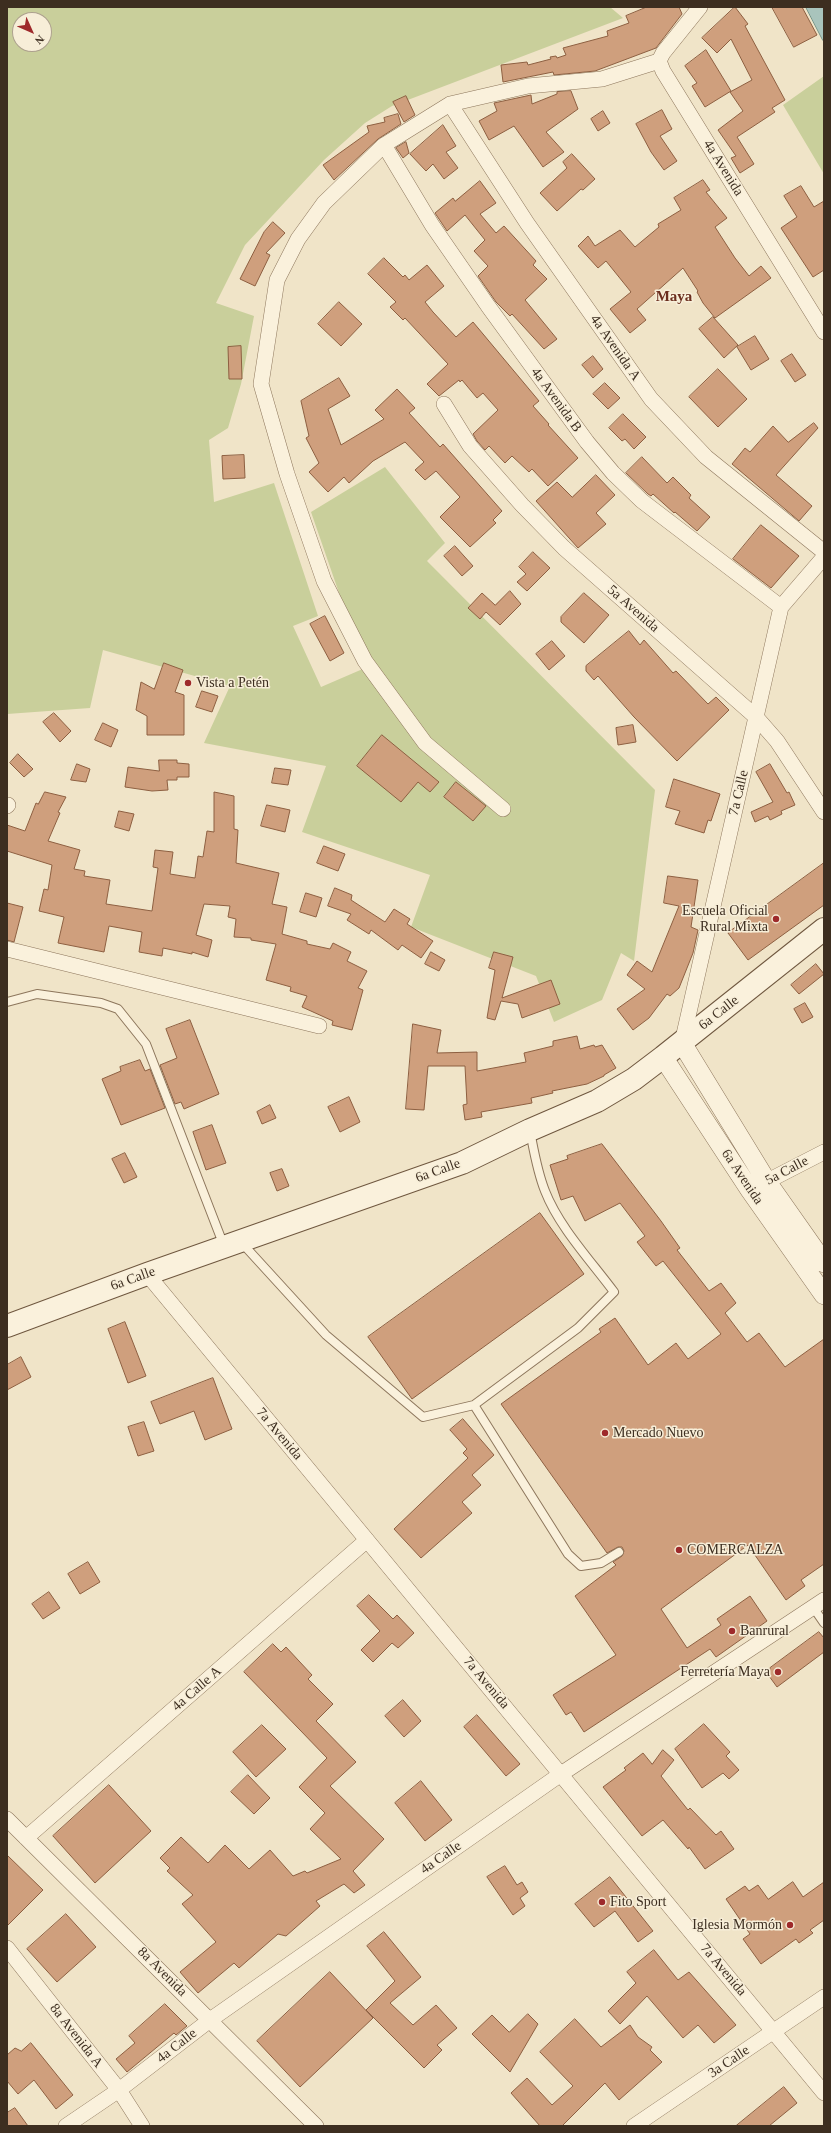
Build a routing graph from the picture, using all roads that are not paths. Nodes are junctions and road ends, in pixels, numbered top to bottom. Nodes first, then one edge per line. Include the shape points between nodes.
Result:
1 (700, 7) edge
2 (659, 61) junction
3 (450, 104) junction
4 (384, 145) junction
5 (824, 332) edge
6 (444, 404) dead end
7 (824, 552) edge
8 (824, 557) edge
9 (781, 608) junction
10 (756, 717) junction
11 (503, 809) dead end
12 (824, 812) edge
13 (824, 929) edge
14 (7, 949) edge
15 (7, 1002) edge
16 (319, 1026) dead end
17 (682, 1043) junction
18 (663, 1057) junction
19 (530, 1130) junction
20 (824, 1152) edge
21 (758, 1186) junction
22 (232, 1244) junction
23 (824, 1263) edge
24 (147, 1274) junction
25 (824, 1295) edge
26 (7, 1326) edge
27 (474, 1405) junction
28 (367, 1540) junction
29 (619, 1552) dead end
30 (819, 1604) edge
31 (824, 1623) edge
32 (561, 1774) junction
33 (7, 1819) edge
34 (26, 1838) junction
35 (7, 1948) edge
36 (824, 1997) edge
37 (210, 2020) junction
38 (774, 2031) junction
39 (119, 2090) junction
40 (824, 2093) edge
41 (66, 2126) edge
42 (142, 2126) edge
43 (316, 2126) edge
44 (634, 2126) edge

1 - 2 street
2 - 3 street via 602,79 528,86
2 - 5 street, 4a Avenida
3 - 4 street
3 - 7 street, 4a Avenida A via 519,210 651,399 706,457
4 - 9 street, 4a Avenida B via 432,225 488,306 613,474 642,501
4 - 11 street via 324,203 298,239 277,280 261,384 287,474 324,581 365,661 425,743
6 - 10 street, 5a Avenida via 470,446 564,548
8 - 9 street, 7a Calle
9 - 10 street, 7a Calle
10 - 12 street, 5a Avenida via 777,741
10 - 17 street, 7a Calle
13 - 17 main road, 6a Calle
14 - 16 street
15 - 22 lane via 37,994 101,1003 118,1009 146,1044
17 - 18 main road, 6a Calle
17 - 21 street, 6a Avenida
18 - 19 main road, 6a Calle via 634,1079 597,1101
18 - 21 street, 6a Avenida
19 - 22 main road, 6a Calle via 462,1163
19 - 27 lane via 545,1191 559,1217 614,1292 578,1328
20 - 21 street, 5a Calle
21 - 23 street, 6a Avenida
21 - 25 street, 6a Avenida
22 - 24 main road, 6a Calle
22 - 27 lane via 326,1335 423,1417
24 - 26 main road, 6a Calle
24 - 28 street, 7a Avenida
27 - 29 lane via 568,1554 581,1566 601,1563
28 - 32 street, 7a Avenida
28 - 34 street, 4a Calle A
30 - 31 lane
30 - 32 street, 4a Calle
32 - 37 street, 4a Calle
32 - 38 street, 7a Avenida
33 - 34 street, 8a Avenida
34 - 37 street, 8a Avenida
35 - 39 street, 8a Avenida A
36 - 38 street, 3a Calle
37 - 39 street, 4a Calle
37 - 43 street, 8a Avenida
38 - 40 street, 7a Avenida
38 - 44 street, 3a Calle
39 - 41 street, 4a Calle
39 - 42 street, 8a Avenida A

